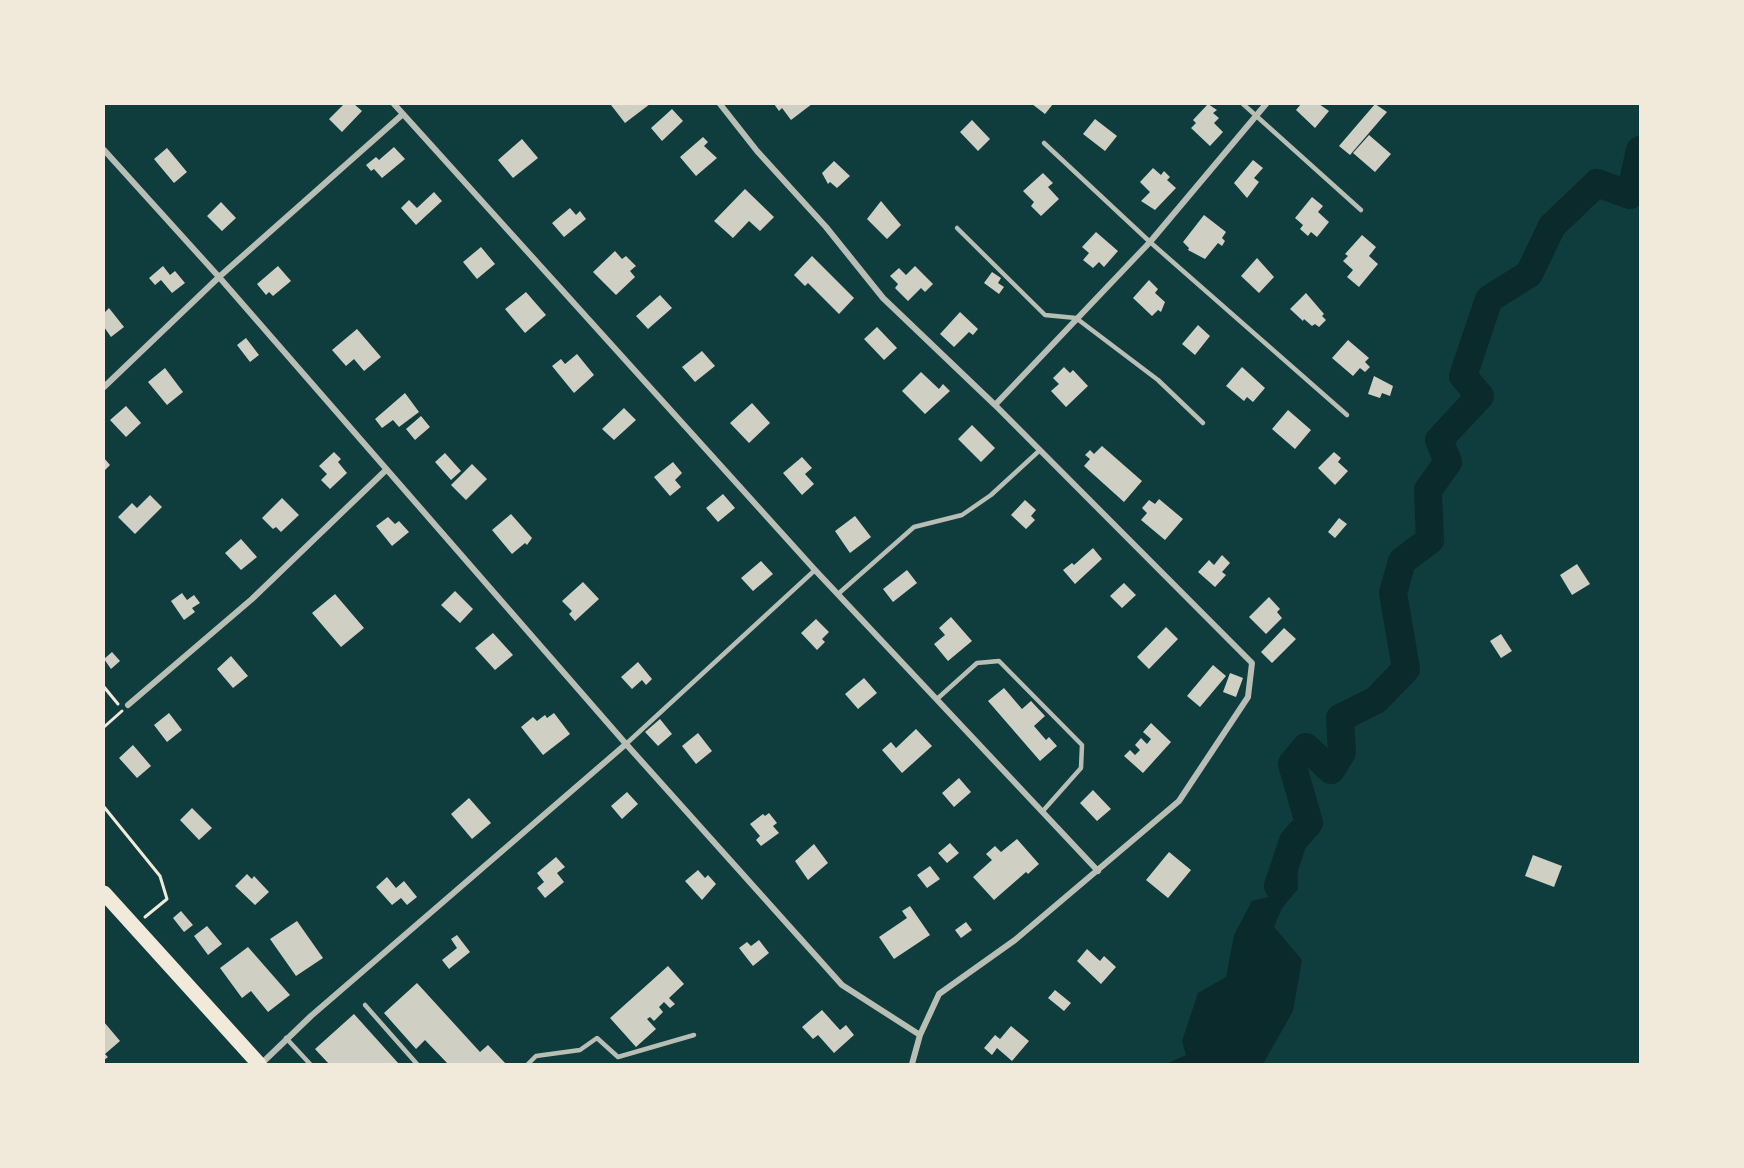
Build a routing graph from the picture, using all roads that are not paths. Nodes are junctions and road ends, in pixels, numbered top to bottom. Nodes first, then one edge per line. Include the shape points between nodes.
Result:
1 (394, 104) edge
2 (720, 104) edge
3 (1243, 104) edge
4 (1266, 104) edge
5 (403, 114) junction
6 (1257, 117) junction
7 (1044, 143) dead end
8 (104, 150) edge
9 (1361, 210) dead end
10 (957, 228) dead end
11 (1150, 242) junction
12 (219, 277) junction
13 (1076, 318) junction
14 (104, 387) edge
15 (995, 405) junction
16 (1347, 415) dead end
17 (1203, 423) dead end
18 (1040, 450) junction
19 (386, 470) junction
20 (815, 570) junction
21 (838, 594) junction
22 (937, 699) junction
23 (125, 708) road end
24 (626, 744) junction
25 (1042, 812) junction
26 (1098, 871) junction
27 (104, 893) edge
28 (365, 1005) dead end
29 (694, 1035) dead end
30 (920, 1035) junction
31 (286, 1038) junction
32 (260, 1065) edge
33 (310, 1065) edge
34 (417, 1065) edge
35 (528, 1065) edge
36 (912, 1065) edge

1 - 5 street
2 - 15 street via 882,298
3 - 6 lane
4 - 6 street
5 - 12 street
5 - 20 street
6 - 9 lane
6 - 11 street
7 - 11 lane
8 - 12 street
10 - 13 lane via 1045,315
11 - 13 street
11 - 16 lane
12 - 14 street
12 - 19 street
13 - 15 street
13 - 17 lane via 1158,380
15 - 18 street
18 - 21 lane via 991,495 962,515 914,527
18 - 26 street via 1252,663 1248,697 1179,801
19 - 23 street via 252,599
19 - 24 street
20 - 21 street
20 - 24 lane
21 - 22 street
22 - 25 street
22 - 25 lane via 977,663 999,661 1082,745 1081,768
24 - 30 street via 842,986
24 - 31 street
25 - 26 street
26 - 30 street via 1015,940 939,994
27 - 32 main road
28 - 34 lane
29 - 35 lane via 618,1057 597,1038 579,1050 536,1056
30 - 36 street
31 - 32 street
31 - 33 lane

